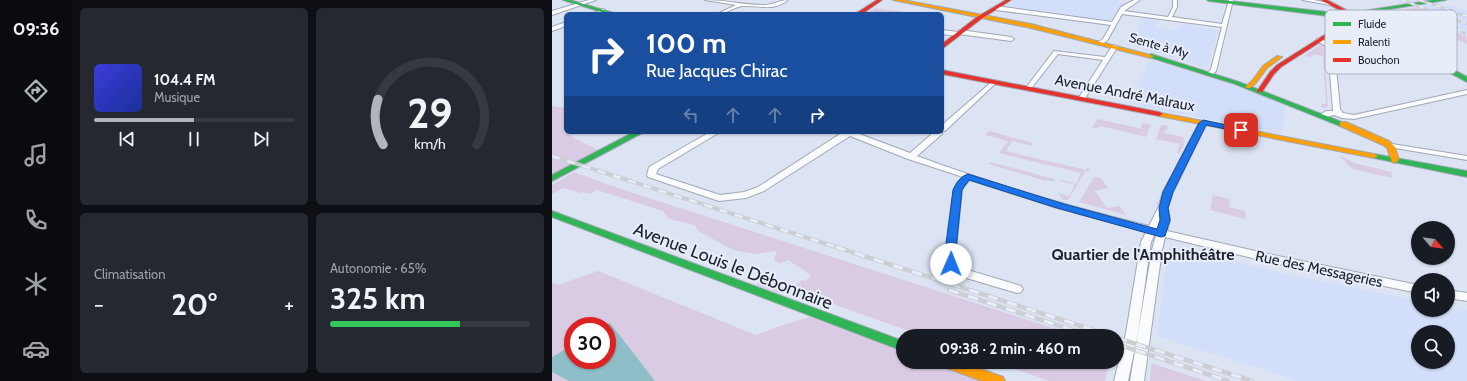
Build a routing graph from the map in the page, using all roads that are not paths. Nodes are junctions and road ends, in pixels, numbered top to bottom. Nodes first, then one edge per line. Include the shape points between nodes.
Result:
1 (565, 0) edge
2 (594, 0) edge
3 (707, 0) edge
4 (786, 0) edge
5 (880, 0) edge
6 (895, 0) edge
7 (1010, 0) edge
8 (1138, 0) edge
9 (1175, 0) edge
10 (1209, 0) edge
11 (1304, 0) edge
12 (1444, 0) edge
13 (1231, 1) edge
14 (921, 2) edge
15 (742, 4) junction
16 (580, 5) junction
17 (996, 8) junction
18 (1328, 10) edge
19 (1336, 10) edge
20 (1398, 10) edge
21 (597, 12) edge
22 (724, 12) edge
23 (861, 12) edge
24 (1121, 12) junction
25 (552, 13) edge
26 (982, 16) junction
27 (1169, 19) junction
28 (1114, 24) junction
29 (564, 25) edge
30 (1225, 26) junction
31 (552, 29) edge
32 (1325, 30) edge
33 (944, 32) edge
34 (958, 33) junction
35 (1315, 38) junction
36 (1011, 40) dead end
37 (1101, 42) junction
38 (1325, 43) edge
39 (944, 44) edge
40 (1115, 46) junction
41 (1284, 58) junction
42 (1107, 59) junction
43 (944, 72) edge
44 (1210, 74) junction
45 (1333, 74) edge
46 (1457, 74) edge
47 (1467, 80) edge
48 (994, 82) junction
49 (1248, 86) junction
50 (1028, 89) junction
51 (1260, 91) junction
52 (1467, 92) edge
53 (1082, 99) junction
54 (1341, 119) junction
55 (1203, 123) junction
56 (944, 127) edge
57 (636, 134) edge
58 (713, 134) edge
59 (845, 134) edge
60 (853, 134) edge
61 (937, 134) edge
62 (1389, 145) junction
63 (911, 157) junction
64 (1466, 158) edge
65 (1395, 160) junction
66 (1467, 174) edge
67 (968, 177) junction
68 (552, 178) edge
69 (552, 214) edge
70 (1156, 232) junction
71 (1411, 288) edge
72 (1017, 289) dead end
73 (1455, 295) edge
74 (1467, 297) edge
75 (896, 343) edge
76 (965, 369) edge
77 (998, 381) edge
78 (1121, 381) edge
79 (1137, 381) edge

1 - 16 street
2 - 16 street
3 - 15 street
4 - 15 street via 768,7
5 - 23 street
6 - 14 street, Sente à My
7 - 17 street
8 - 24 street
9 - 27 street
10 - 13 street
11 - 19 street
12 - 20 street
13 - 18 street
13 - 30 street
14 - 26 street, Sente à My
15 - 22 street
16 - 21 street
16 - 25 street
17 - 26 street
17 - 28 street
24 - 27 street
24 - 28 street
26 - 34 street
26 - 37 street, Sente à My
27 - 30 street
28 - 37 street via 1105,40
29 - 31 street
30 - 44 street via 1214,70
32 - 35 street
33 - 34 street
34 - 36 street
34 - 39 street
35 - 38 street
35 - 41 street
37 - 40 street, Sente à My
40 - 42 street
40 - 44 street, Sente à My
41 - 49 street via 1265,67
41 - 51 street
42 - 50 street via 1056,52
42 - 53 street
43 - 48 street, Avenue André Malraux
44 - 49 street, Sente à My
45 - 54 street via 1336,110
46 - 47 street
48 - 50 street, Avenue André Malraux
48 - 56 street
49 - 51 street, Sente à My
50 - 53 street, Avenue André Malraux
51 - 54 street, Sente à My via 1324,116
52 - 54 street
53 - 55 street, Avenue André Malraux
54 - 62 street, Sente à My
55 - 65 street, Avenue André Malraux
55 - 70 street via 1168,192 1163,208 1165,220
57 - 68 street
58 - 59 street via 655,167 650,173 653,177 723,198 746,195 761,189
60 - 63 street, Rue des Messageries
61 - 63 street
62 - 64 street
62 - 65 street
63 - 67 street, Rue des Messageries
65 - 66 street, Avenue André Malraux
67 - 70 street, Rue des Messageries
67 - 72 street via 958,190 951,264 957,271
69 - 75 street, Avenue Louis le Débonnaire
70 - 71 street, Rue des Messageries
70 - 78 street via 1146,242 1132,333
70 - 79 street
73 - 74 street
76 - 77 street

